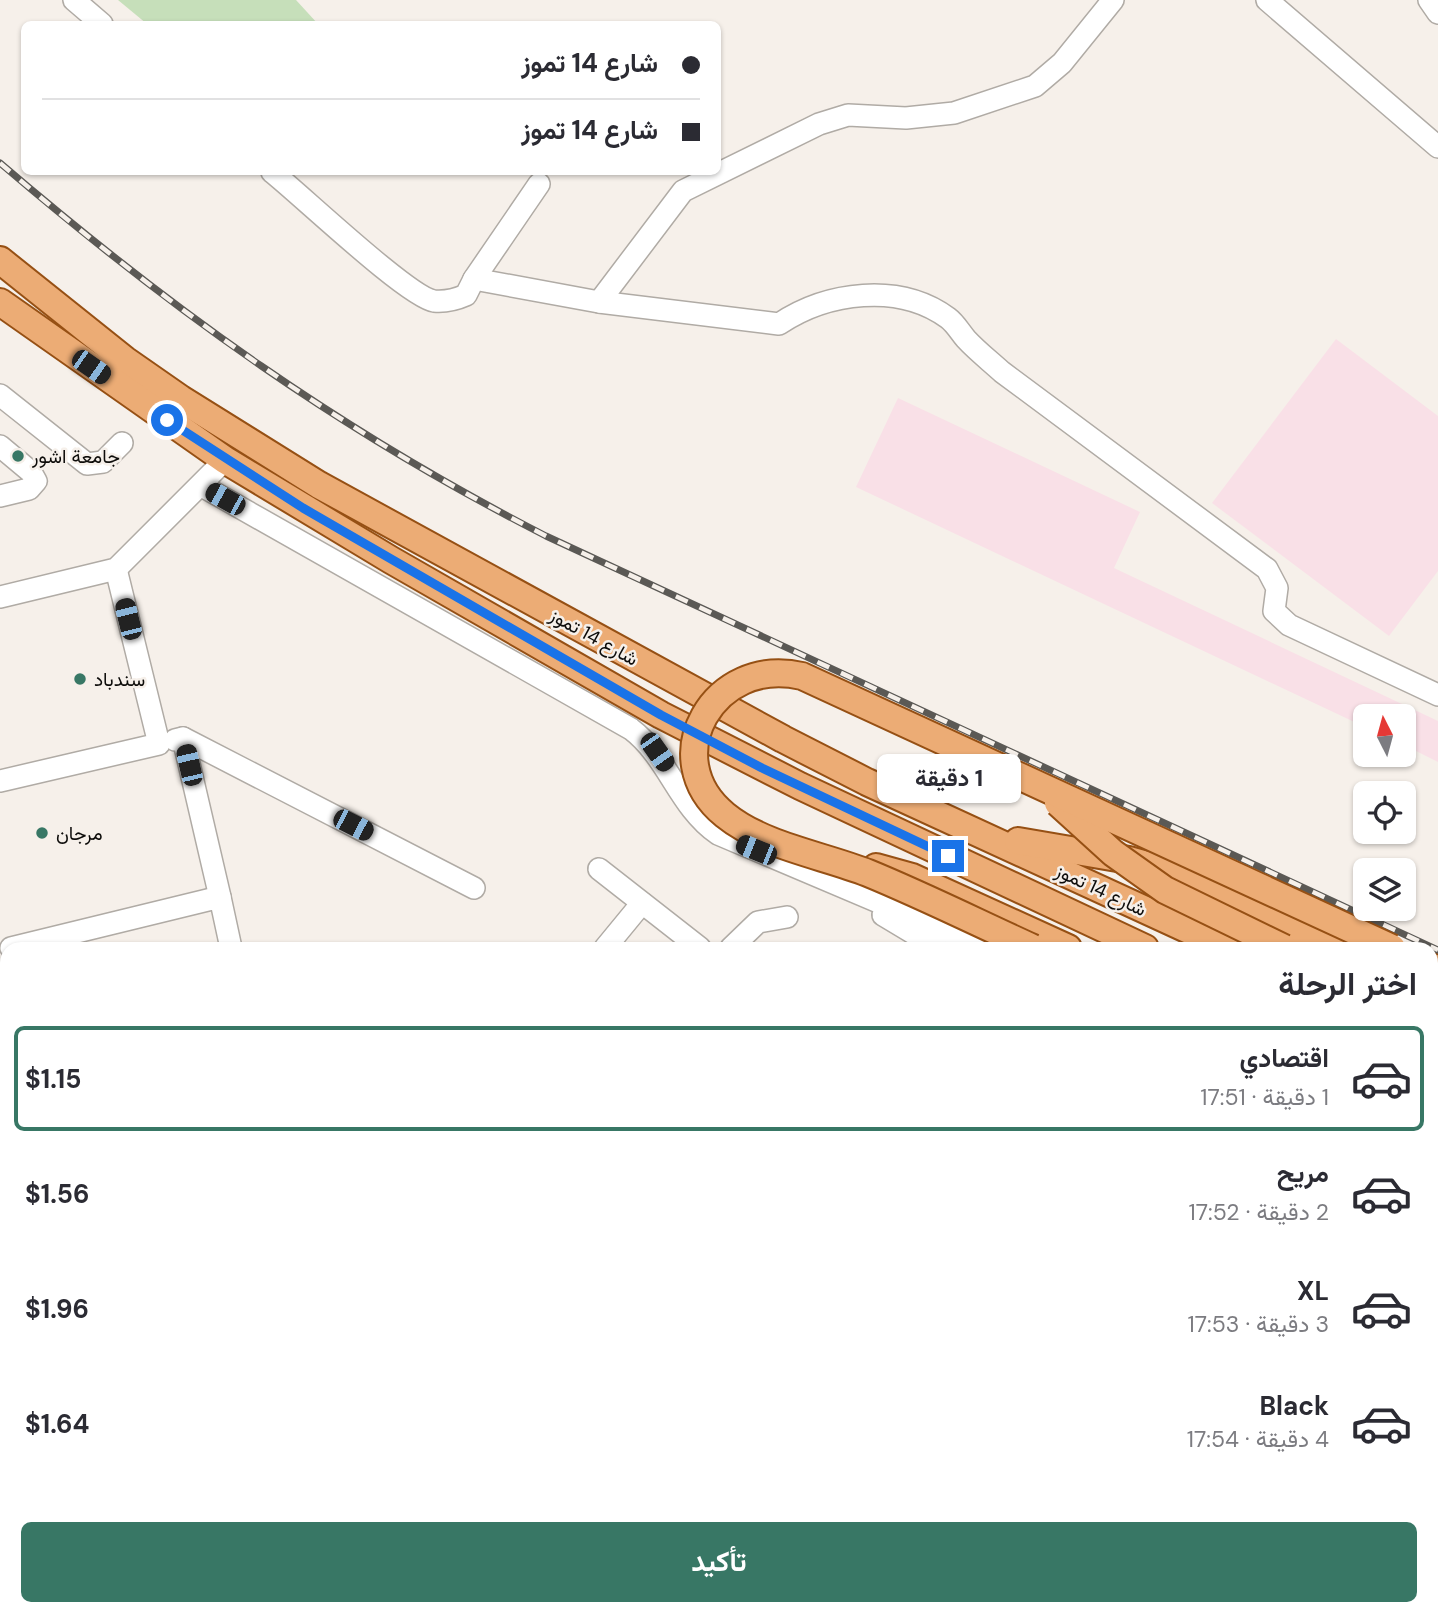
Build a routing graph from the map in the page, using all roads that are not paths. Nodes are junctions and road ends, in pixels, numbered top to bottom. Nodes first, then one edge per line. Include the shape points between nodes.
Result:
1 (74, 0) edge
2 (1113, 0) edge
3 (1267, 0) edge
4 (1429, 0) edge
5 (1438, 13) edge
6 (98, 21) edge
7 (1438, 147) edge
8 (721, 172) edge
9 (275, 175) edge
10 (715, 175) edge
11 (539, 184) dead end
12 (0, 260) edge
13 (474, 279) junction
14 (0, 302) edge
15 (599, 302) junction
16 (0, 395) edge
17 (122, 443) dead end
18 (0, 446) edge
19 (225, 460) junction
20 (202, 486) junction
21 (0, 496) edge
22 (116, 569) junction
23 (0, 597) edge
24 (1438, 695) edge
25 (183, 738) junction
26 (159, 744) junction
27 (1002, 767) junction
28 (0, 781) edge
29 (800, 786) junction
30 (959, 825) junction
31 (786, 845) junction
32 (598, 869) dead end
33 (474, 888) dead end
34 (220, 897) junction
35 (642, 903) junction
36 (879, 913) dead end
37 (787, 917) dead end
38 (37, 942) edge
39 (230, 942) edge
40 (611, 942) edge
41 (692, 942) edge
42 (737, 942) edge
43 (928, 942) edge
44 (973, 942) edge
45 (1020, 942) edge
46 (1055, 942) edge
47 (1094, 942) edge
48 (1132, 942) edge
49 (1214, 942) edge
50 (1272, 942) edge
51 (1326, 942) edge
52 (1379, 942) edge

1 - 6 street
2 - 8 street via 1062,63 1035,86 954,113 906,118 848,115 819,124
3 - 7 street
4 - 5 street
9 - 13 street via 380,266 432,301 466,295
10 - 15 street via 683,191
11 - 13 street
12 - 30 main road, شارع 14 تموز via 148,376 319,485 677,683
13 - 15 street
14 - 19 main road, شارع 14 تموز
15 - 24 street via 779,324 800,309 864,294 919,303 950,319 1002,372 1267,569 1277,588 1274,611 1289,625
16 - 17 street via 88,464 103,462
18 - 21 street via 36,481 29,489
19 - 20 street
19 - 29 main road, شارع 14 تموز via 661,715
20 - 22 street
20 - 44 street via 631,729 657,752 687,806 718,834
22 - 23 street
22 - 26 street
25 - 26 street
25 - 33 street
25 - 34 street
26 - 28 street
27 - 31 main road, bridge via 802,676 786,672 754,675 726,689 705,714 696,744 697,768 705,790 725,815
27 - 50 main road, bridge via 1040,789 1156,885
27 - 52 main road, bridge
29 - 47 main road via 923,862
29 - 48 main road, شارع 14 تموز
30 - 49 main road, شارع 14 تموز
30 - 51 main road via 1003,838 1129,860 1205,885
31 - 45 main road, bridge via 869,874
31 - 46 main road, bridge via 912,877
32 - 35 street
34 - 38 street
34 - 39 street
35 - 40 street
35 - 41 street
36 - 43 street
37 - 42 street via 758,922

